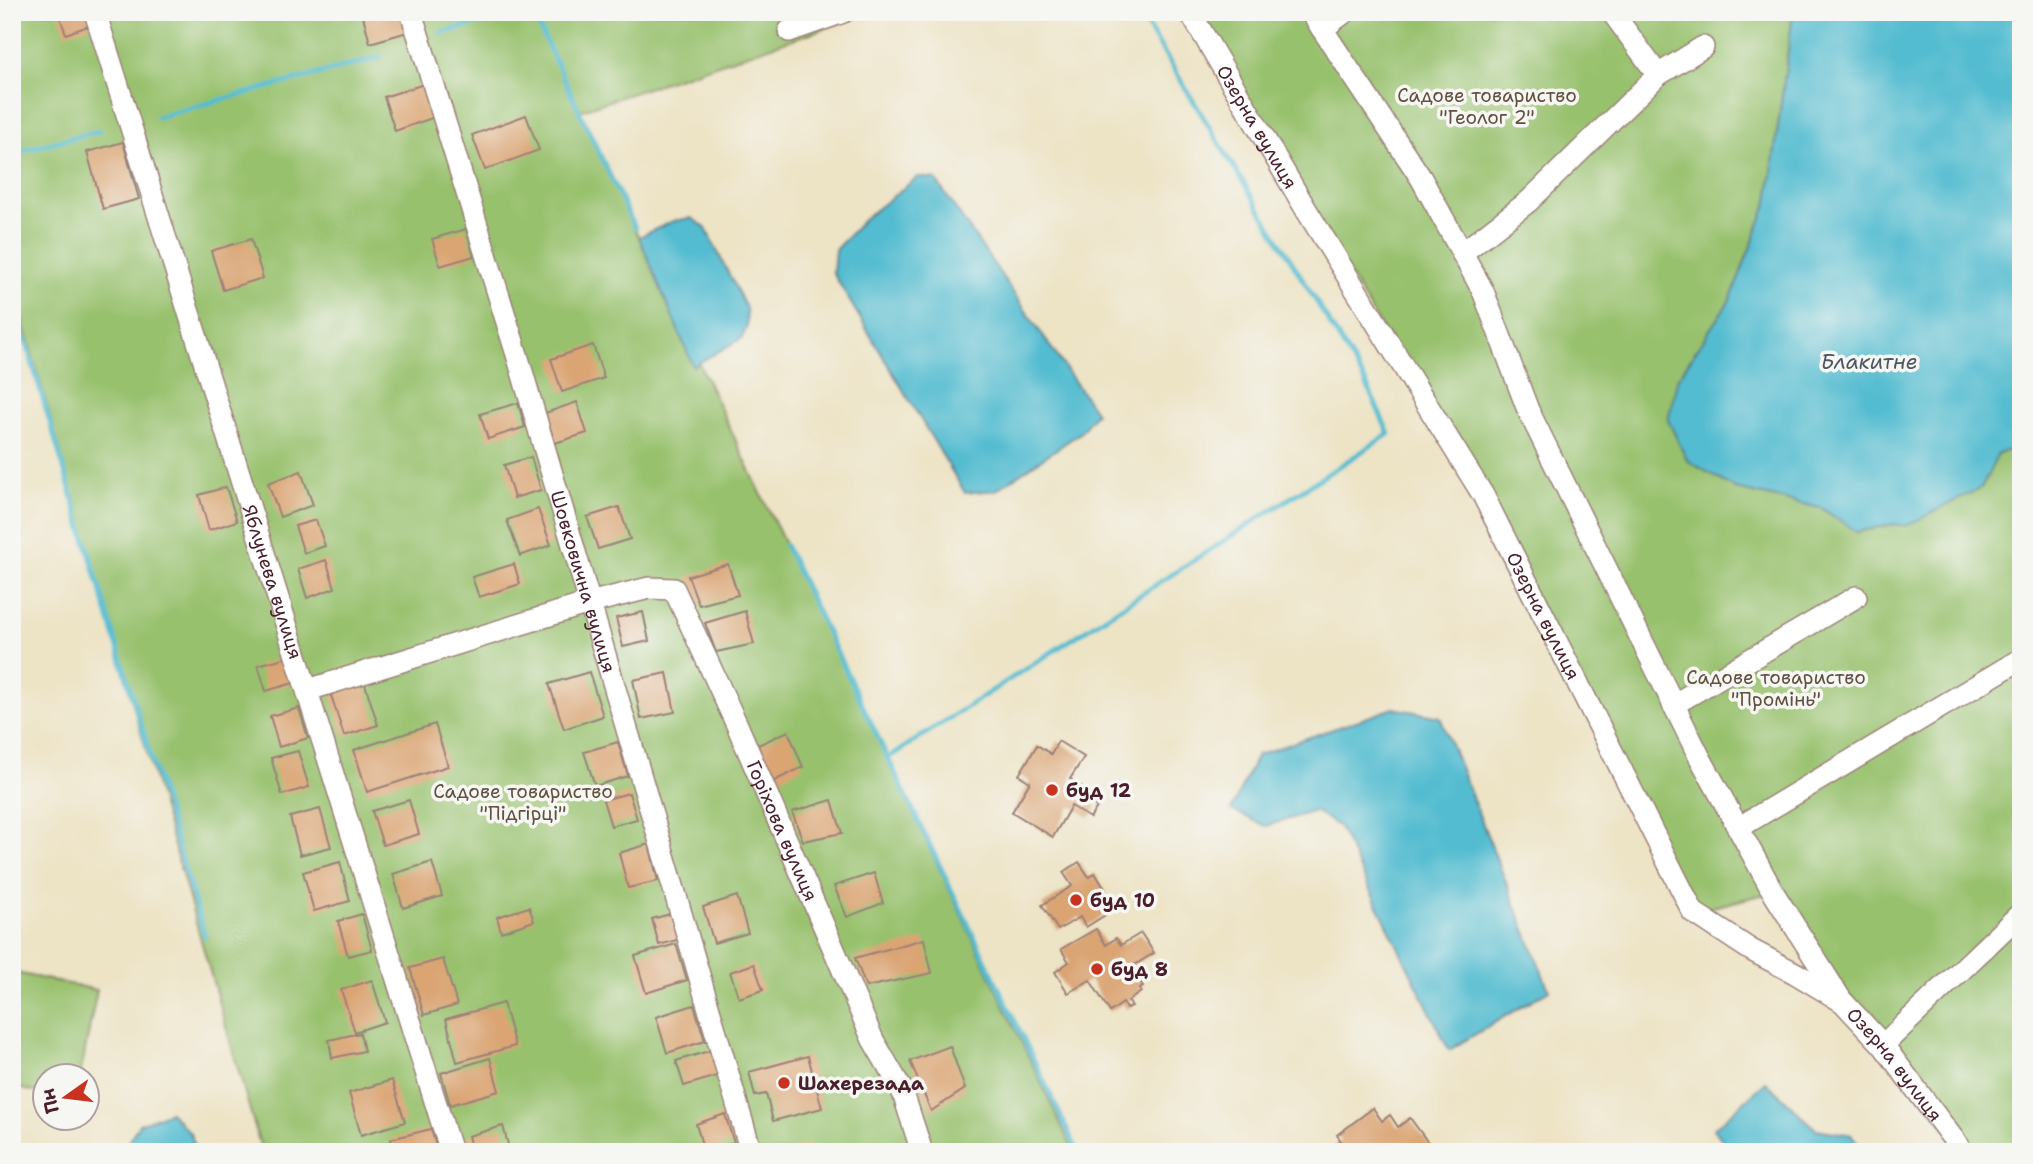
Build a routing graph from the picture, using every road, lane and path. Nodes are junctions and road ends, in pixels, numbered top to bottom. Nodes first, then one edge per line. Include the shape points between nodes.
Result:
1 (95, 12) edge
2 (411, 12) edge
3 (843, 12) edge
4 (1190, 12) edge
5 (1345, 12) edge
6 (1612, 12) edge
7 (1317, 20) edge
8 (789, 31) dead end
9 (1703, 47) dead end
10 (1658, 75) junction
11 (1462, 253) junction
12 (1856, 597) dead end
13 (589, 603) junction
14 (2021, 659) edge
15 (308, 690) junction
16 (1673, 705) junction
17 (1738, 828) junction
18 (2021, 913) edge
19 (1843, 1002) junction
20 (1883, 1045) junction
21 (451, 1152) edge
22 (751, 1152) edge
23 (922, 1152) edge
24 (1963, 1152) edge

1 - 15 street, Яблунева вулиця
2 - 13 street, Шовковична вулиця
3 - 8 street
4 - 19 street, Озерна вулиця via 1483,495 1693,912
5 - 7 street
6 - 10 street
7 - 11 street via 1421,178
9 - 10 street
10 - 11 street via 1530,201
11 - 16 street via 1483,291 1528,410
12 - 16 street
13 - 15 street
13 - 22 street, Шовковична вулиця
13 - 23 street, Горіхова вулиця via 649,588 674,589 873,1040 902,1090
14 - 17 street
15 - 21 street, Яблунева вулиця
16 - 17 street
17 - 19 street
18 - 20 street
19 - 20 street, Озерна вулиця
20 - 24 street, Озерна вулиця

